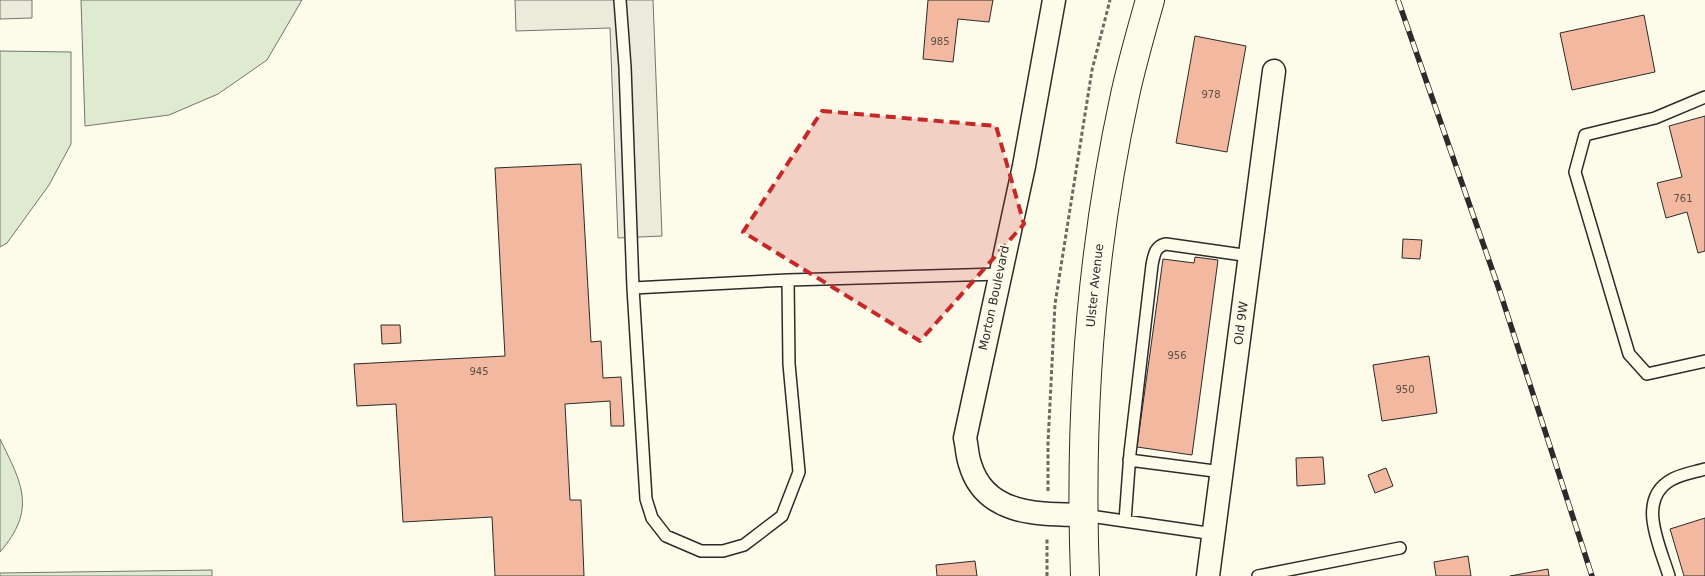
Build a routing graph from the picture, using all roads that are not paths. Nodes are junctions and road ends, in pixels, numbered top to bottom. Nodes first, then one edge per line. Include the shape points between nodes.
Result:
1 (620, 0) edge
2 (1054, 0) edge
3 (1150, 0) edge
4 (1274, 71) dead end
5 (1705, 97) edge
6 (1250, 256) junction
7 (1000, 274) junction
8 (788, 280) junction
9 (633, 288) junction
10 (1705, 361) edge
11 (1129, 460) junction
12 (1705, 469) edge
13 (1222, 472) junction
14 (1083, 515) junction
15 (1125, 521) junction
16 (1214, 534) junction
17 (1400, 548) dead end
18 (1085, 576) edge
19 (1208, 576) edge
20 (1258, 576) edge
21 (1669, 576) edge

1 - 9 lane
2 - 7 street, Morton Boulevard via 1024,166
3 - 14 main road, Ulster Avenue via 1125,95 1099,251 1086,381
4 - 6 street, Old 9W
5 - 10 lane via 1655,118 1585,135 1574,172 1629,354 1647,374
6 - 11 lane via 1166,244 1156,250
6 - 13 street, Old 9W
7 - 8 lane
7 - 14 street, Morton Boulevard via 965,438 970,464 977,481 998,502 1012,509
8 - 9 lane
8 - 9 lane via 789,364 799,472 782,516 744,545 723,552 701,551 666,536 652,518 646,500
11 - 13 lane
11 - 15 lane
12 - 21 lane via 1671,479 1654,495 1651,516
13 - 16 street, Old 9W
14 - 15 lane
14 - 18 main road, Ulster Avenue
15 - 16 lane
16 - 19 street, Old 9W
17 - 20 lane

